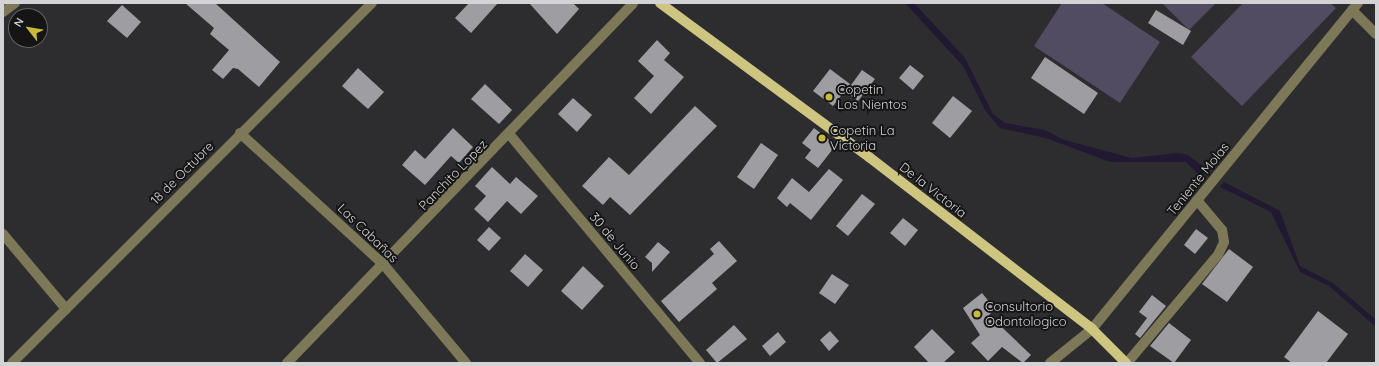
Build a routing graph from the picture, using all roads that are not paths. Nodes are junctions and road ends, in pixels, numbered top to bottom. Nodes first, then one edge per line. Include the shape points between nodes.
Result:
1 (15, 3) edge
2 (372, 3) edge
3 (633, 3) edge
4 (660, 3) edge
5 (1355, 6) edge
6 (3, 12) edge
7 (1376, 34) edge
8 (240, 133) junction
9 (510, 135) junction
10 (1197, 200) junction
11 (3, 234) edge
12 (384, 265) junction
13 (66, 309) junction
14 (1092, 329) junction
15 (12, 363) edge
16 (287, 363) edge
17 (466, 363) edge
18 (700, 363) edge
19 (1050, 363) edge
20 (1126, 363) edge

1 - 6 street
2 - 8 street, 18 de Octubre
3 - 9 street, Panchito Lopez
4 - 14 main road, De la Victoria via 869,157
5 - 7 street
5 - 10 street, Teniente Molas
8 - 12 street, Las Cabañas
8 - 13 street, 18 de Octubre
9 - 12 street, Panchito Lopez
9 - 18 street, 30 de Junio
10 - 14 street, Teniente Molas
10 - 20 street via 1222,230 1224,242 1218,255
11 - 13 street
12 - 16 street, Panchito Lopez
12 - 17 street, Las Cabañas
13 - 15 street, 18 de Octubre
14 - 19 street, Teniente Molas
14 - 20 main road, De la Victoria

